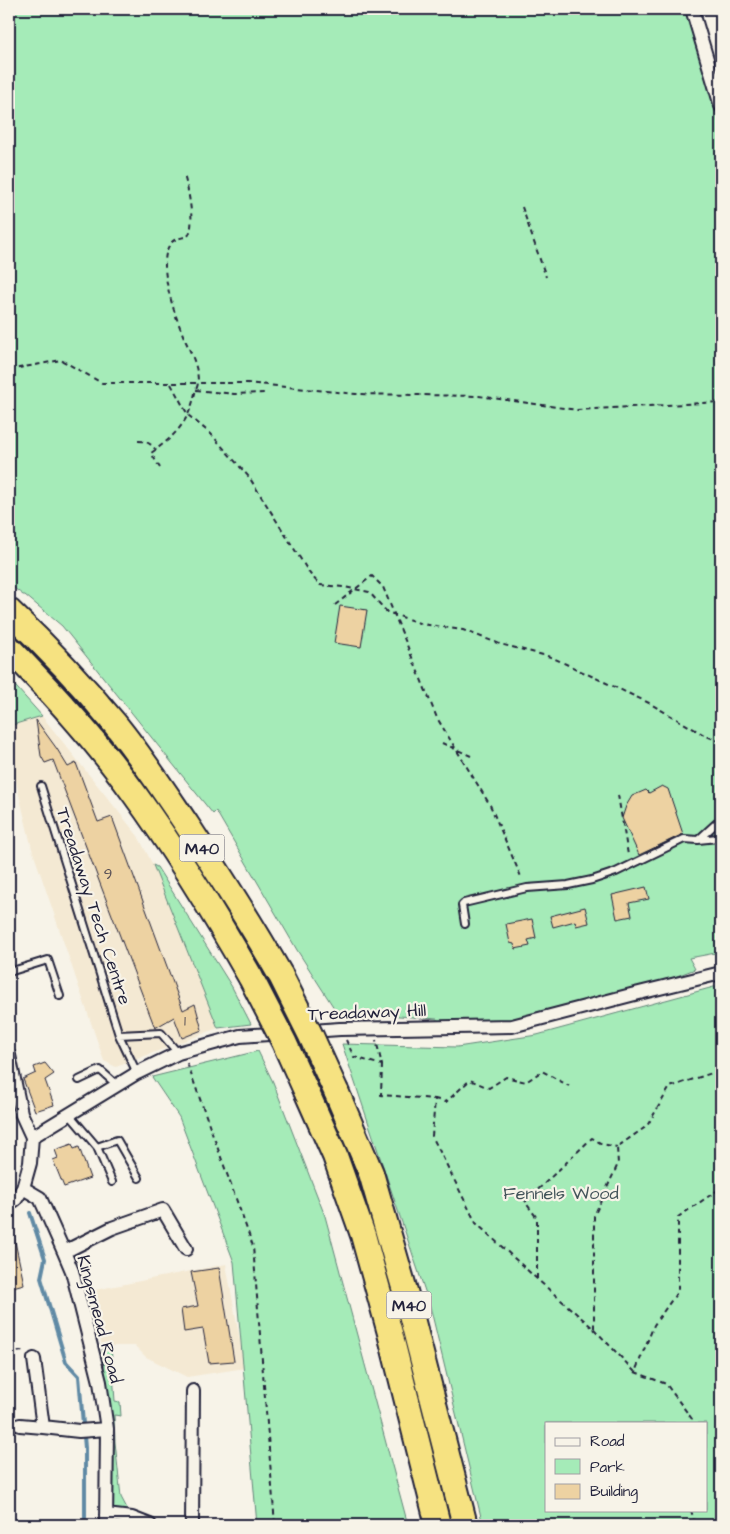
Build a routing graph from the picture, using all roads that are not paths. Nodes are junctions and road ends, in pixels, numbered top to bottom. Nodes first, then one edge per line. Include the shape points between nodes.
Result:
1 (692, 9) edge
2 (721, 106) edge
3 (9, 611) edge
4 (9, 648) edge
5 (41, 786) dead end
6 (721, 819) edge
7 (698, 840) junction
8 (721, 841) edge
9 (465, 924) dead end
10 (9, 972) edge
11 (721, 973) edge
12 (60, 996) dead end
13 (119, 1035) junction
14 (180, 1052) junction
15 (9, 1055) edge
16 (137, 1073) junction
17 (79, 1080) dead end
18 (118, 1084) junction
19 (69, 1114) junction
20 (32, 1137) junction
21 (97, 1147) junction
22 (139, 1178) dead end
23 (112, 1182) dead end
24 (23, 1188) junction
25 (9, 1204) edge
26 (186, 1249) dead end
27 (64, 1252) junction
28 (34, 1359) road end
29 (194, 1391) dead end
30 (14, 1426) edge
31 (43, 1427) junction
32 (107, 1429) junction
33 (106, 1520) edge
34 (150, 1525) edge
35 (192, 1525) edge
36 (438, 1525) edge
37 (465, 1525) edge

1 - 2 street
3 - 37 highway, M40, bridge via 54,655 115,724 167,795 258,935 311,1036 371,1173
4 - 36 highway, M40, bridge via 59,700 133,792 225,933 284,1042 334,1156 363,1235
5 - 13 lane, Treadaway Tech Centre
6 - 7 lane
7 - 8 lane via 718,838
7 - 9 lane via 684,839 616,872 568,885 527,888 464,903
10 - 12 lane via 48,960
11 - 14 street, Treadaway Hill via 512,1026 340,1029 240,1036
13 - 14 lane via 161,1033
13 - 16 lane, Treadaway Tech Centre
14 - 16 street, Treadaway Hill
15 - 20 street via 21,1113
16 - 18 street, Treadaway Hill
17 - 18 lane via 100,1070
18 - 19 street, Treadaway Hill
19 - 20 street, Treadaway Hill
19 - 21 lane
20 - 24 street via 30,1163
21 - 22 lane via 118,1140
21 - 23 lane
24 - 25 street via 16,1200
24 - 27 street, Kingsmead Road via 40,1198
26 - 27 street via 163,1210 112,1228
27 - 32 street, Kingsmead Road via 72,1271 100,1382
28 - 31 street
29 - 35 street
30 - 31 street
31 - 32 street via 79,1431
32 - 33 street, Kingsmead Road
33 - 34 street via 132,1518

